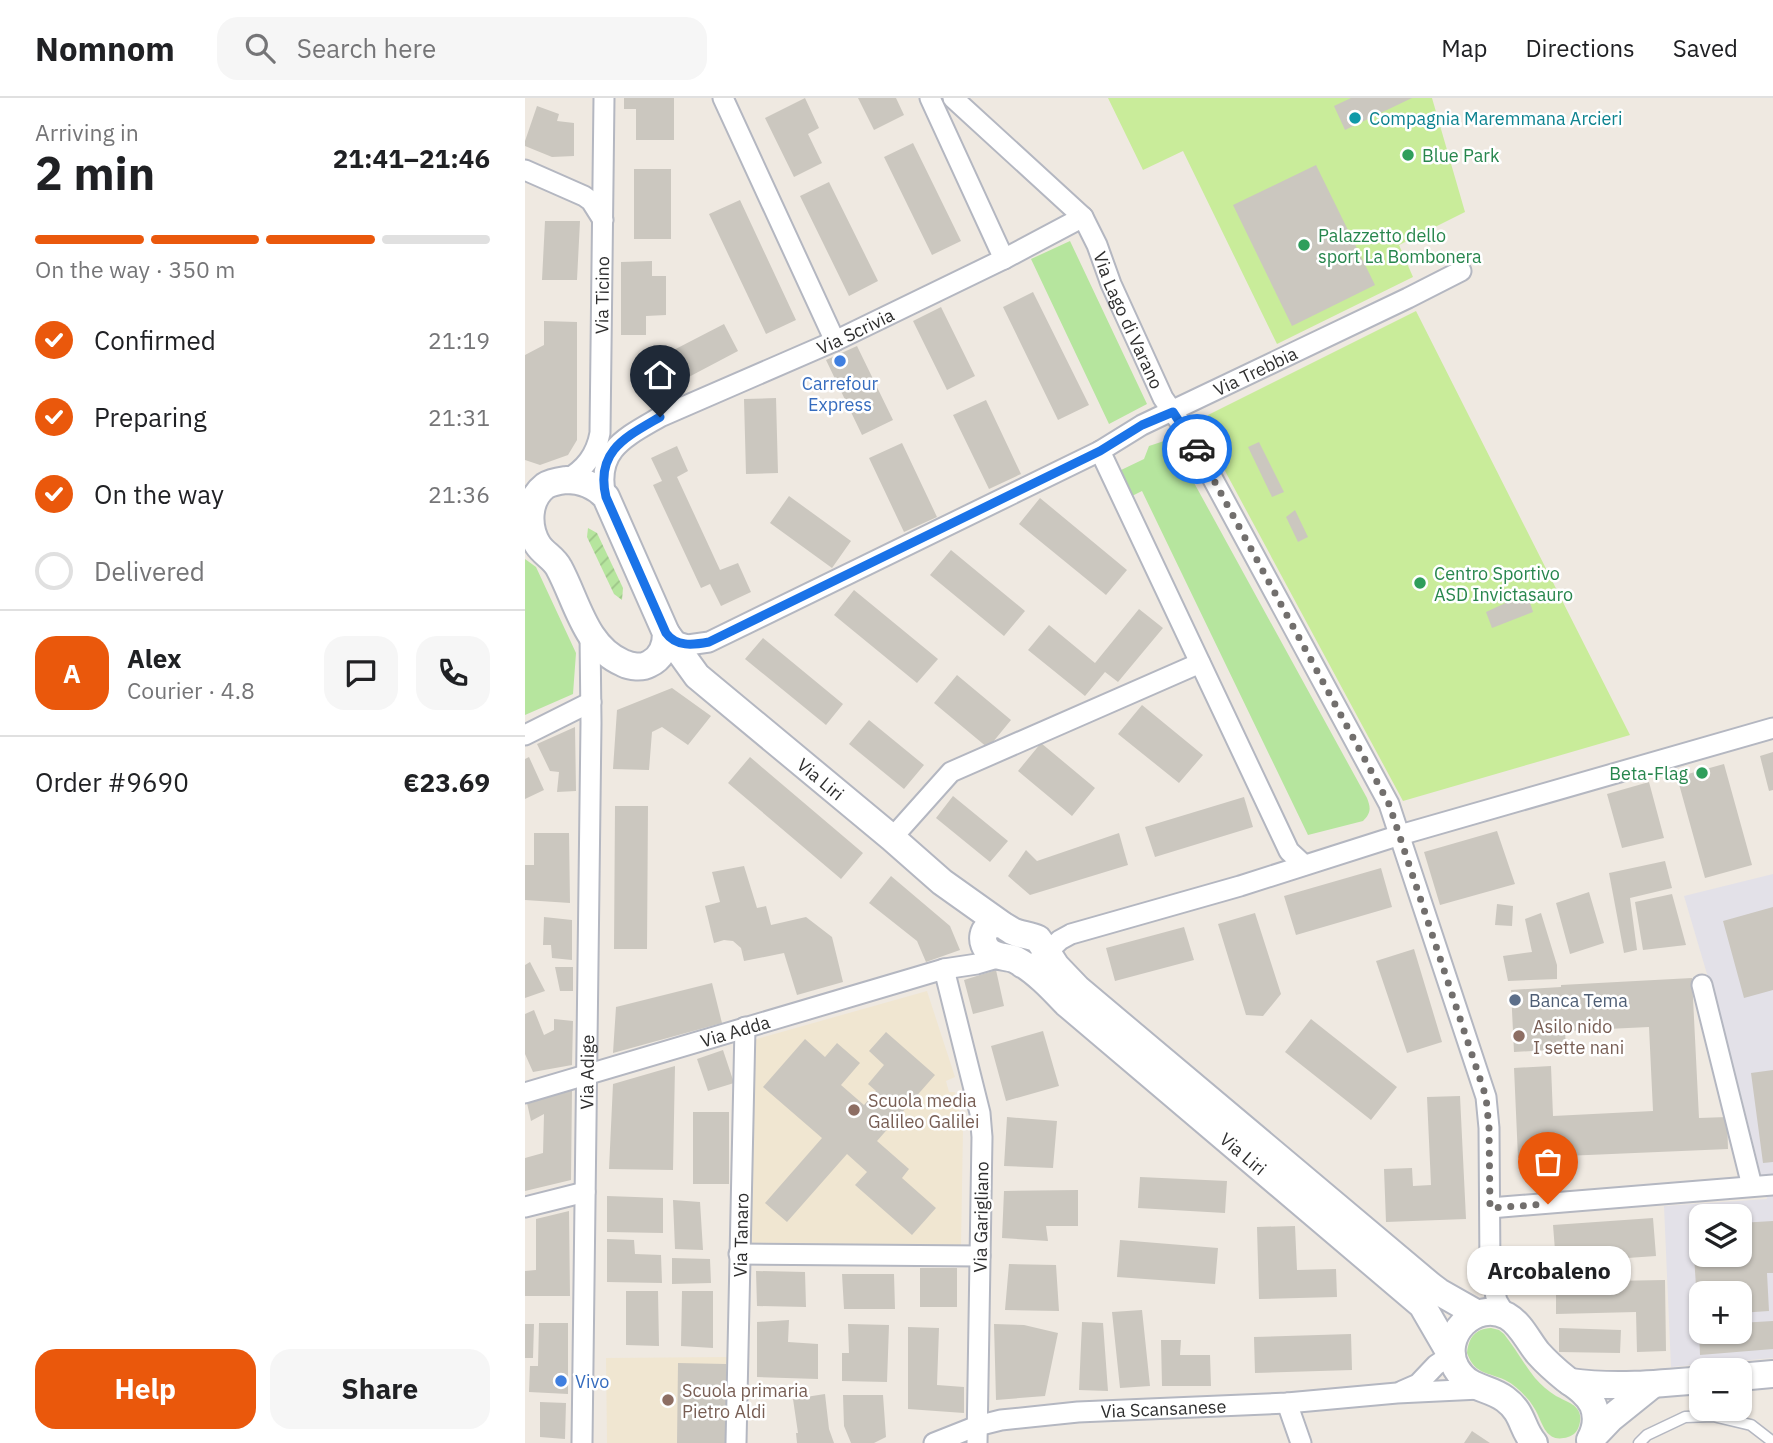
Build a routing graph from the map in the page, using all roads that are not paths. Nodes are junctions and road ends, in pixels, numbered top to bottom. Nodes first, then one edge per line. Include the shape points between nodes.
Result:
1 (604, 98) edge
2 (930, 98) edge
3 (953, 98) edge
4 (730, 102) edge
5 (525, 170) edge
6 (1083, 217) junction
7 (603, 220) junction
8 (1004, 259) junction
9 (1461, 271) dead end
10 (835, 341) junction
11 (1173, 412) junction
12 (601, 422) junction
13 (625, 437) junction
14 (1100, 451) junction
15 (545, 488) edge
16 (606, 497) junction
17 (533, 544) edge
18 (590, 633) junction
19 (668, 636) junction
20 (1201, 663) junction
21 (646, 666) junction
22 (697, 676) junction
23 (591, 702) junction
24 (1773, 728) edge
25 (525, 735) edge
26 (1400, 835) junction
27 (892, 838) junction
28 (1304, 865) junction
29 (992, 930) junction
30 (1047, 952) junction
31 (1012, 960) junction
32 (944, 970) junction
33 (1702, 985) dead end
34 (745, 1027) junction
35 (586, 1075) junction
36 (525, 1093) edge
37 (1773, 1185) edge
38 (1752, 1186) junction
39 (585, 1192) junction
40 (525, 1207) edge
41 (1490, 1208) junction
42 (739, 1254) junction
43 (980, 1256) junction
44 (1476, 1313) junction
45 (1506, 1316) junction
46 (1451, 1355) junction
47 (1773, 1374) edge
48 (1752, 1376) edge
49 (1689, 1381) edge
50 (1570, 1382) junction
51 (1652, 1385) junction
52 (1480, 1389) junction
53 (1397, 1393) junction
54 (1287, 1403) junction
55 (977, 1435) edge
56 (1529, 1439) edge
57 (1588, 1442) edge
58 (1773, 1442) edge
59 (582, 1443) edge
60 (736, 1443) edge
61 (935, 1443) edge
62 (1301, 1443) edge
63 (1639, 1443) edge

1 - 7 street, Via Ticino
2 - 8 street
3 - 6 street, Via Lago di Varano
4 - 10 street
5 - 7 street via 584,196
6 - 8 street, Via Scrivia
6 - 11 street, Via Lago di Varano
7 - 12 street, Via Ticino
8 - 10 street, Via Scrivia
9 - 11 street, Via Trebbia
10 - 13 street, Via Scrivia via 660,417
11 - 14 street, Via Trebbia
11 - 26 street, Via Lago di Varano via 1385,796
12 - 13 street via 612,436
12 - 15 street, Via Ticino via 594,454 582,469
13 - 16 street, Via Scrivia via 605,467
14 - 19 street, Via Trebbia via 709,642 688,645
14 - 20 street
15 - 16 main road via 587,483
15 - 17 main road via 533,503
16 - 19 main road, Via Liri
17 - 18 main road, Via Liri via 560,569
18 - 21 main road, Via Liri via 602,650 621,662
18 - 23 street, Via Adige
19 - 21 main road via 660,656
19 - 22 main road, Via Liri
20 - 27 street via 951,772
20 - 28 street via 1289,851
21 - 22 main road, Via Liri via 679,667
22 - 27 main road, Via Liri
23 - 25 street
23 - 35 street, Via Adige
24 - 26 street
26 - 28 street
26 - 41 street, Via Lago di Varano via 1486,1097
27 - 29 main road, Via Liri
28 - 30 street via 1071,934
29 - 30 main road, Via Liri via 1038,939
29 - 31 main road, Via Liri via 983,941 989,952
29 - 32 street, Via Adda via 975,952
30 - 31 main road via 1036,966
30 - 44 main road, Via Liri via 1078,989 1421,1278
31 - 32 street, Via Adda
31 - 46 main road, Via Liri via 1049,985 1422,1305
32 - 34 street, Via Adda
32 - 43 street, Via Garigliano via 980,1113
33 - 38 street
34 - 35 street, Via Adda
34 - 42 street, Via Tanaro
35 - 36 street, Via Adda
35 - 39 street, Via Adige
37 - 38 street
38 - 41 street
39 - 40 street
39 - 59 street, Via Adige
41 - 45 street, Via Lago di Varano via 1490,1271
42 - 43 street
42 - 60 street, Via Tanaro
43 - 55 street, Via Garigliano
44 - 45 main road
44 - 46 main road, Via Scansanese via 1457,1330
45 - 50 main road
46 - 52 main road, Via Scansanese via 1462,1376
46 - 53 street, Via Scansanese via 1418,1384
47 - 48 main road
49 - 51 main road
50 - 51 main road
50 - 57 main road via 1595,1410 1596,1426
51 - 57 main road
52 - 53 street, Via Scansanese
52 - 56 main road, Via Scansanese via 1513,1406
53 - 54 street, Via Scansanese
54 - 55 street, Via Scansanese via 1078,1412 1001,1420
54 - 62 street
55 - 61 street, Via Scansanese
58 - 63 lane via 1751,1425 1713,1416 1685,1417

